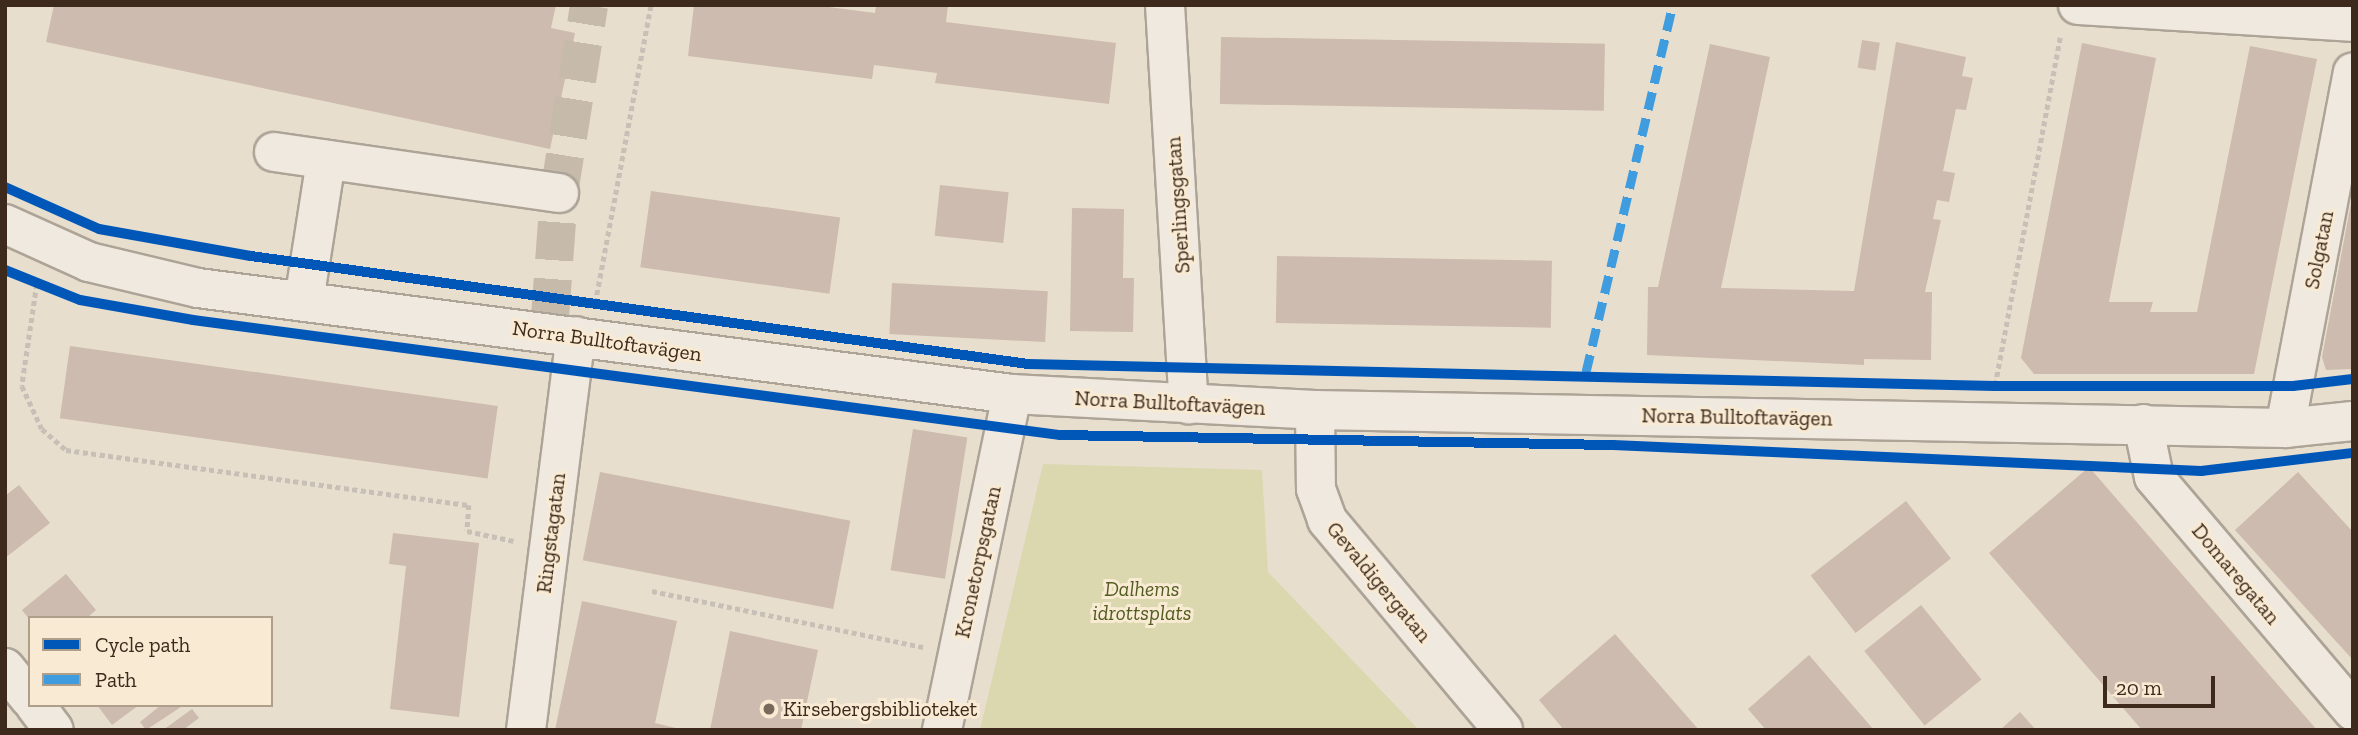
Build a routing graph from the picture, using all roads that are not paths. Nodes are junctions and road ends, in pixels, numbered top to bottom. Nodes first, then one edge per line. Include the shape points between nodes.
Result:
1 (1165, 5) edge
2 (2069, 20) edge
3 (2353, 22) edge
4 (2353, 72) edge
5 (274, 152) dead end
6 (326, 160) junction
7 (559, 193) dead end
8 (5, 223) edge
9 (304, 301) junction
10 (558, 329) junction
11 (1012, 394) junction
12 (1189, 404) junction
13 (1315, 410) junction
14 (2353, 421) edge
15 (2143, 424) junction
16 (2285, 428) junction
17 (5, 668) edge
18 (28, 697) edge
19 (37, 707) edge
20 (2353, 711) edge
21 (54, 730) edge
22 (526, 730) edge
23 (942, 730) edge
24 (1503, 730) edge

1 - 12 street, Sperlingsgatan
2 - 3 street
4 - 16 street, Solgatan
5 - 6 street
6 - 7 street
6 - 9 street
8 - 9 street, Norra Bulltoftavägen via 89,262 198,288
9 - 10 street, Norra Bulltoftavägen
10 - 11 street, Norra Bulltoftavägen
10 - 22 street, Ringstagatan via 549,548
11 - 12 street, Norra Bulltoftavägen
11 - 23 street, Kronetorpsgatan
12 - 13 street, Norra Bulltoftavägen
13 - 15 street, Norra Bulltoftavägen
13 - 24 street, Gevaldigergatan via 1316,489 1327,520
14 - 16 street, Norra Bulltoftavägen
15 - 16 street, Norra Bulltoftavägen
15 - 20 street, Domaregatan via 2154,477
17 - 18 street
19 - 21 street

